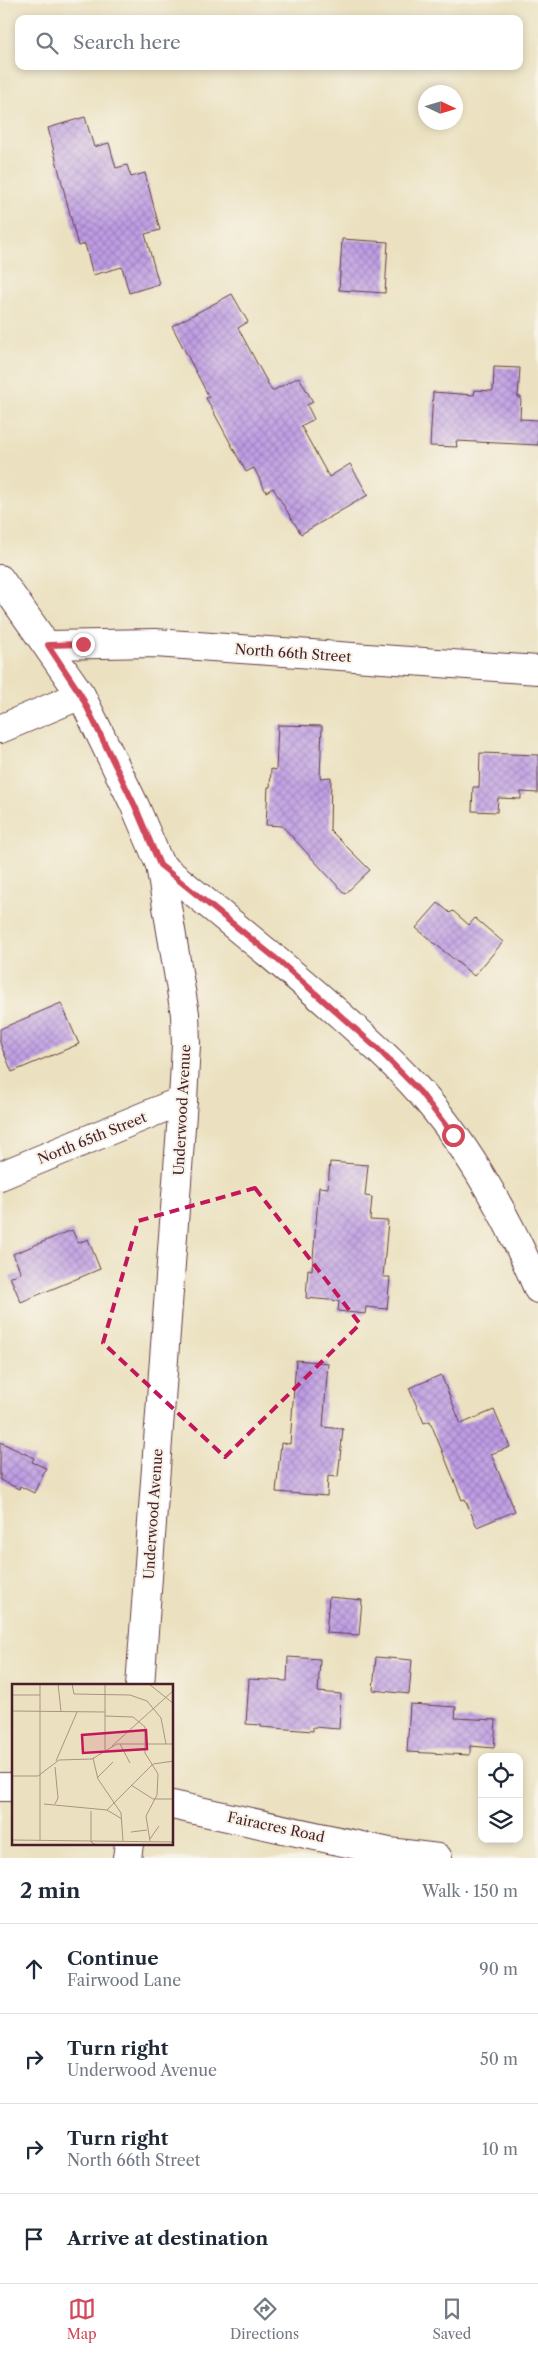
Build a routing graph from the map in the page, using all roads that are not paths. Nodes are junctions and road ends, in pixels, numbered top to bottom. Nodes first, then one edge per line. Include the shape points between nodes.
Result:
1 (0, 578) edge
2 (48, 645) junction
3 (538, 670) edge
4 (81, 695) junction
5 (0, 729) edge
6 (160, 865) junction
7 (183, 1100) junction
8 (0, 1176) edge
9 (538, 1289) edge
10 (140, 1684) edge
11 (174, 1804) edge
12 (438, 1858) edge

1 - 2 street, Underwood Avenue
2 - 3 street, North 66th Street via 155,642
2 - 4 street, Underwood Avenue
4 - 5 street
4 - 6 street, Underwood Avenue
6 - 7 street, Underwood Avenue via 185,1014
6 - 9 street via 279,961 379,1050 420,1092 453,1135 493,1199
7 - 8 street, North 65th Street
7 - 10 street, Underwood Avenue
11 - 12 street, Fairacres Road via 389,1852

